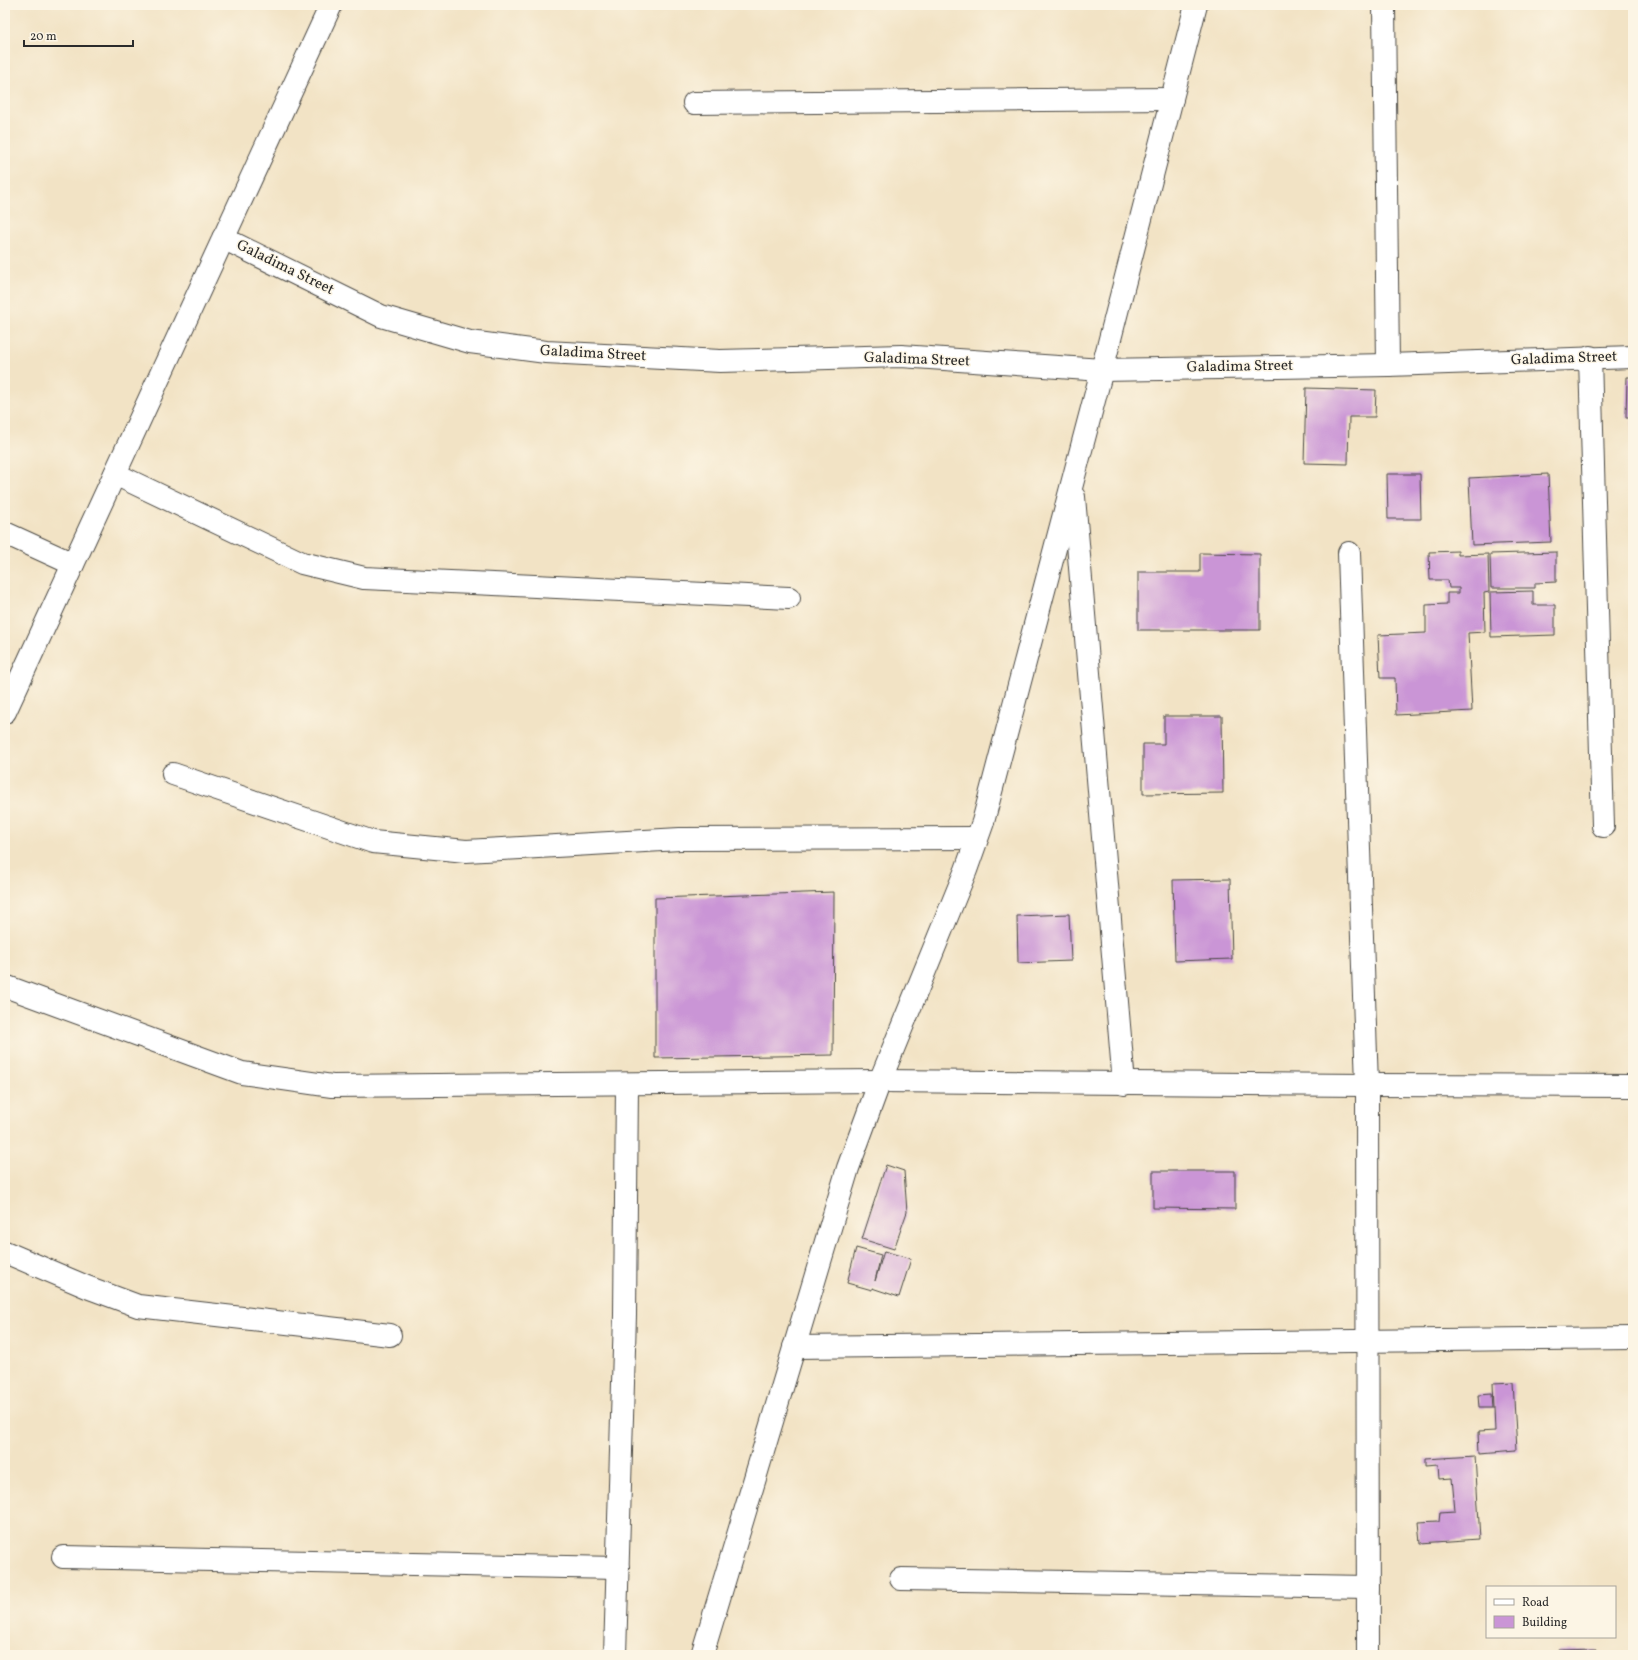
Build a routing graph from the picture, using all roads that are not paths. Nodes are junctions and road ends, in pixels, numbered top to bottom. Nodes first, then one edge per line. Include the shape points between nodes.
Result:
1 (331, 5) edge
2 (1196, 5) edge
3 (1384, 5) edge
4 (1172, 99) junction
5 (694, 103) dead end
6 (223, 238) junction
7 (1590, 357) junction
8 (1633, 357) edge
9 (1388, 365) junction
10 (1102, 370) junction
11 (115, 474) junction
12 (1073, 480) junction
13 (5, 533) edge
14 (1349, 553) dead end
15 (73, 564) junction
16 (790, 598) dead end
17 (5, 712) edge
18 (173, 774) dead end
19 (1603, 826) dead end
20 (977, 838) junction
21 (5, 986) edge
22 (880, 1081) junction
23 (627, 1084) junction
24 (1124, 1084) junction
25 (1367, 1085) junction
26 (1633, 1086) edge
27 (5, 1252) edge
28 (390, 1335) dead end
29 (1633, 1338) edge
30 (1368, 1341) junction
31 (794, 1347) junction
32 (63, 1557) dead end
33 (618, 1568) junction
34 (901, 1579) dead end
35 (1368, 1587) junction
36 (615, 1655) edge
37 (702, 1655) edge
38 (1368, 1655) edge

1 - 6 street
2 - 4 street
3 - 9 street
4 - 5 street
4 - 10 street
6 - 10 street, Galadima Street via 381,316 470,342 546,352 712,361 901,356
6 - 11 street
7 - 8 street, Galadima Street
7 - 9 street, Galadima Street
7 - 19 street
9 - 10 street, Galadima Street
10 - 12 street
11 - 15 street
11 - 16 street via 302,563 364,578
12 - 20 street
12 - 24 street
13 - 15 street
14 - 25 street
15 - 17 street
18 - 20 street via 373,842 466,851 680,840
20 - 22 street
21 - 23 street via 242,1073 332,1086
22 - 23 street
22 - 24 street
22 - 31 street via 848,1168
23 - 33 street via 625,1315
24 - 25 street
25 - 26 street
25 - 30 street
27 - 28 street via 138,1306
29 - 30 street
30 - 31 street
30 - 35 street
31 - 37 street
32 - 33 street
33 - 36 street
34 - 35 street
35 - 38 street

